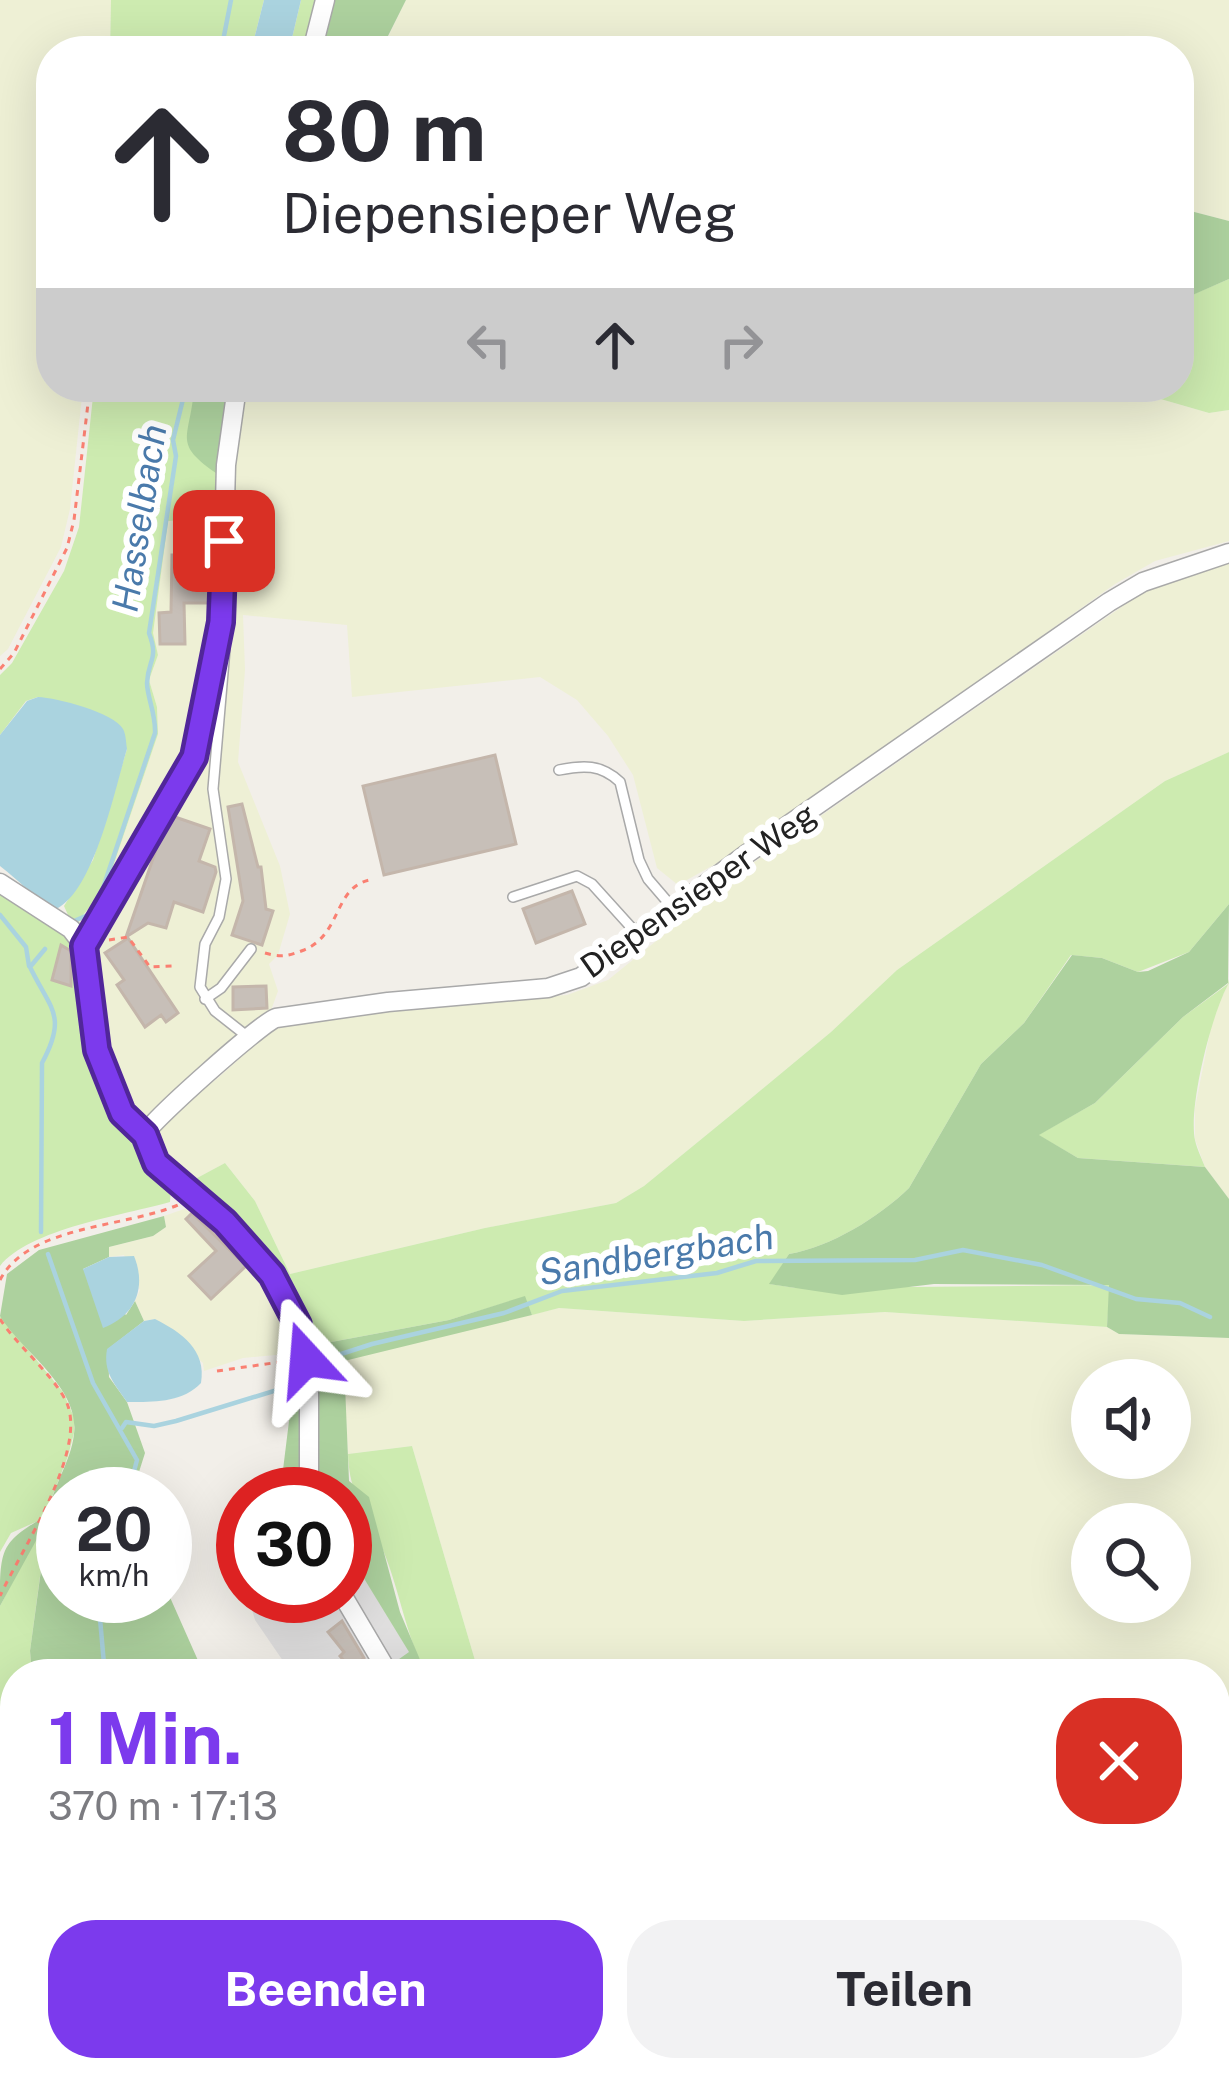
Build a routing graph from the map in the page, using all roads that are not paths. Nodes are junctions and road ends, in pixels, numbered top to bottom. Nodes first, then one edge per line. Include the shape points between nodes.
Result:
1 (326, 0) edge
2 (316, 36) edge
3 (235, 402) edge
4 (1229, 553) edge
5 (221, 622) junction
6 (559, 770) dead end
7 (0, 883) edge
8 (513, 897) dead end
9 (672, 908) junction
10 (639, 936) junction
11 (89, 944) junction
12 (251, 949) road end
13 (206, 999) junction
14 (248, 1037) junction
15 (145, 1135) junction
16 (309, 1467) edge
17 (359, 1623) edge
18 (380, 1659) edge

1 - 2 street
3 - 5 street
4 - 9 street, Diepensieper Weg via 1109,602
5 - 11 street via 194,757
5 - 13 lane via 213,789 226,879 206,944
6 - 9 lane via 589,766 620,782 639,860
7 - 11 street
8 - 10 lane via 577,875
9 - 10 street, Diepensieper Weg
10 - 14 street, Diepensieper Weg via 598,967 548,988 289,1014
11 - 15 street via 102,1069 122,1113
12 - 13 lane
13 - 14 lane
14 - 15 street, Diepensieper Weg
15 - 16 street via 156,1163 272,1275 298,1325
17 - 18 street

